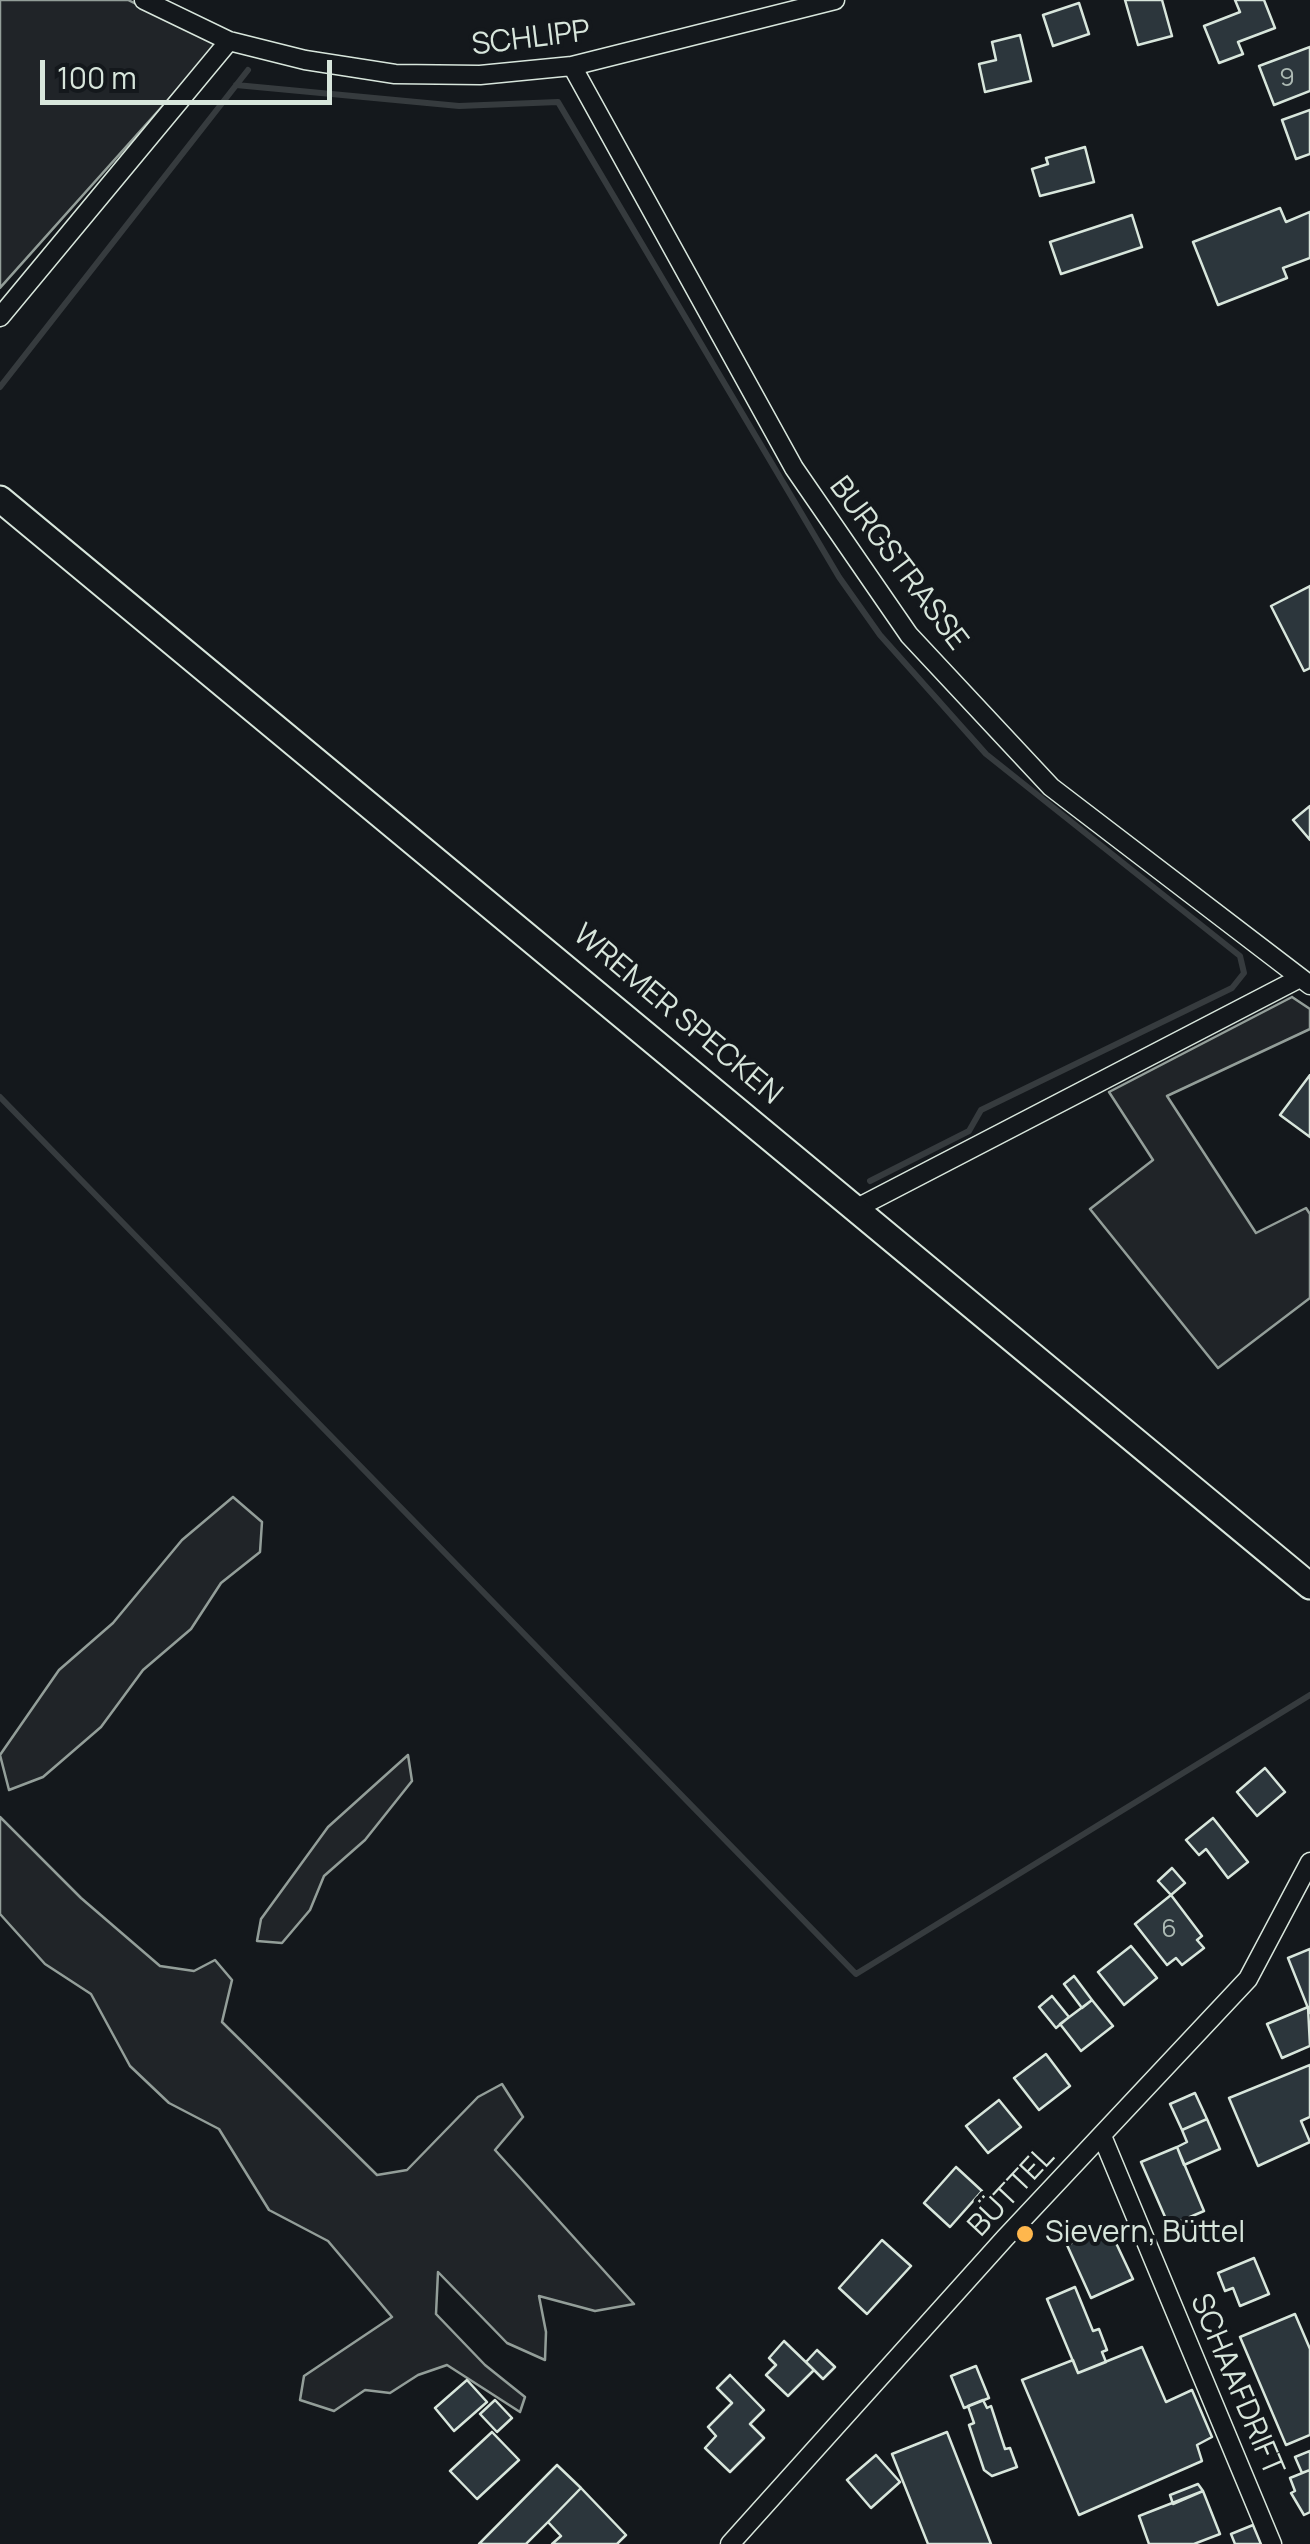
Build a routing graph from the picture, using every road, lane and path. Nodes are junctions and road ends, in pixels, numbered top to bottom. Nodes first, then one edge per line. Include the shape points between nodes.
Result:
1 (144, 0) edge
2 (835, 0) edge
3 (230, 41) junction
4 (572, 66) junction
5 (0, 317) edge
6 (0, 499) edge
7 (1305, 982) edge
8 (859, 1207) junction
9 (1310, 1586) edge
10 (1310, 1862) edge
11 (1102, 2136) junction
12 (730, 2544) edge
13 (1272, 2544) edge

1 - 3 street, SCHLIPP
2 - 4 street, SCHLIPP
3 - 4 street, SCHLIPP via 394,74
3 - 5 street
4 - 7 street, BURGSTRASSE via 794,468 909,635 1051,787
6 - 8 street, WREMER SPECKEN
7 - 8 street
8 - 9 street, WREMER SPECKEN
10 - 11 street, BÜTTEL via 1248,1979
11 - 12 street, BÜTTEL
11 - 13 street, SCHAAFDRIFT

